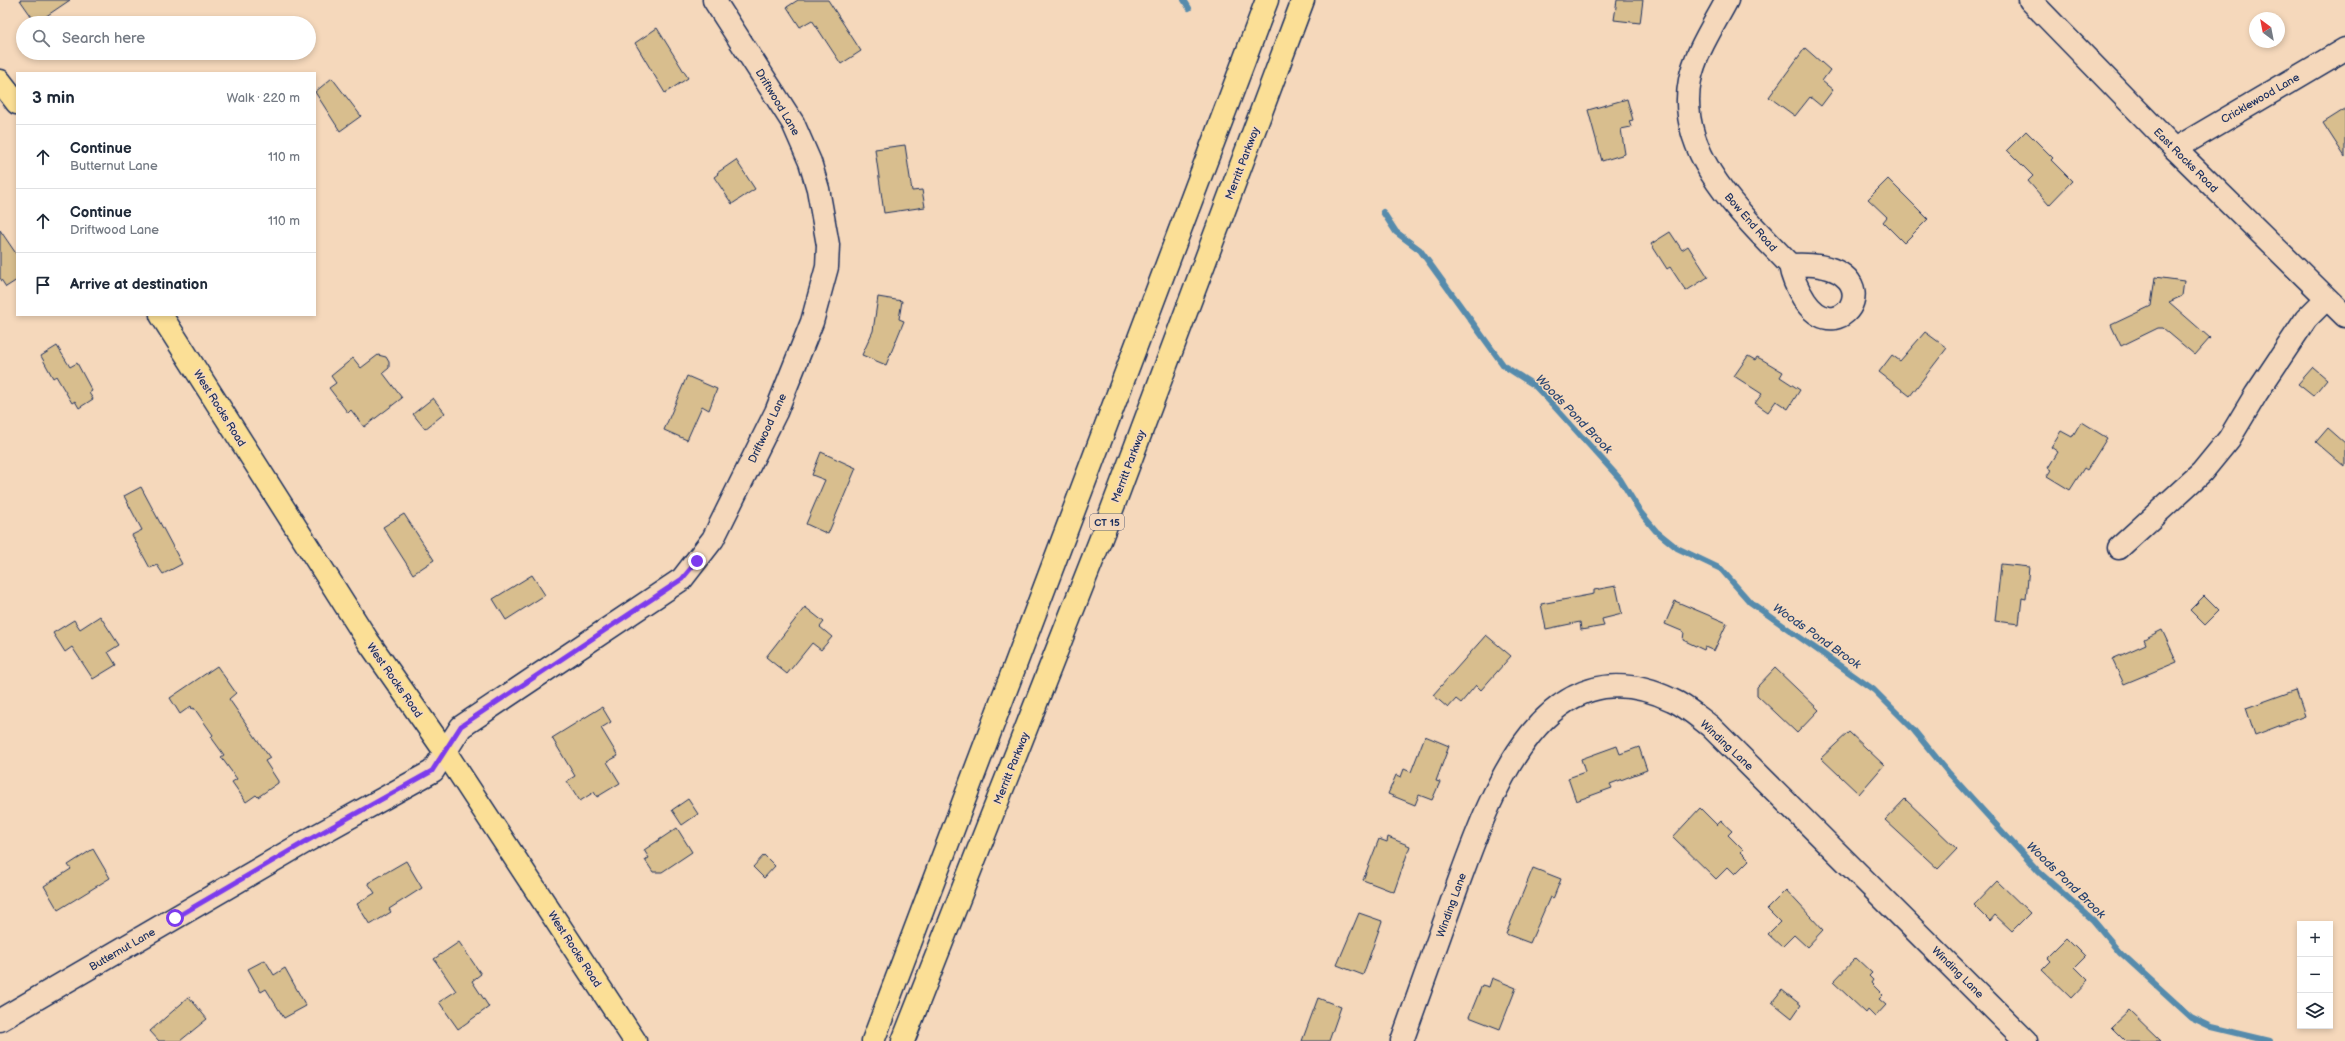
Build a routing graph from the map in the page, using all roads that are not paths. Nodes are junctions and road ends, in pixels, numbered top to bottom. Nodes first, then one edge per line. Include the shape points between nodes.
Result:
1 (714, 0) edge
2 (1266, 0) edge
3 (1303, 0) edge
4 (1726, 0) edge
5 (2030, 0) edge
6 (2345, 49) edge
7 (0, 81) edge
8 (16, 102) edge
9 (2175, 149) junction
10 (1790, 265) dead end
11 (2326, 299) junction
12 (162, 316) edge
13 (2345, 316) edge
14 (2119, 548) dead end
15 (444, 750) junction
16 (0, 1020) edge
17 (635, 1041) edge
18 (873, 1041) edge
19 (903, 1041) edge
20 (1402, 1041) edge
21 (2026, 1041) edge

1 - 15 street, Driftwood Lane via 793,124 812,169 828,245 827,267 812,322 776,412 713,539 682,579 461,726
2 - 18 main road
3 - 19 main road, Merritt Parkway / CT 15 via 1105,528
4 - 10 street, Bow End Road via 1690,79 1687,100 1689,118 1701,154 1711,173 1739,211
5 - 9 street, East Rocks Road
6 - 9 street, Cricklewood Lane
7 - 8 main road
9 - 11 street, East Rocks Road
11 - 13 street, East Rocks Road
11 - 14 street via 2306,319 2229,439 2202,472
12 - 15 main road, West Rocks Road via 368,641
15 - 16 street, Butternut Lane via 432,771
15 - 17 main road, West Rocks Road
20 - 21 street, Winding Lane via 1490,800 1512,761 1529,735 1545,717 1560,706 1579,695 1599,688 1624,686 1650,691 1673,700 1710,726

